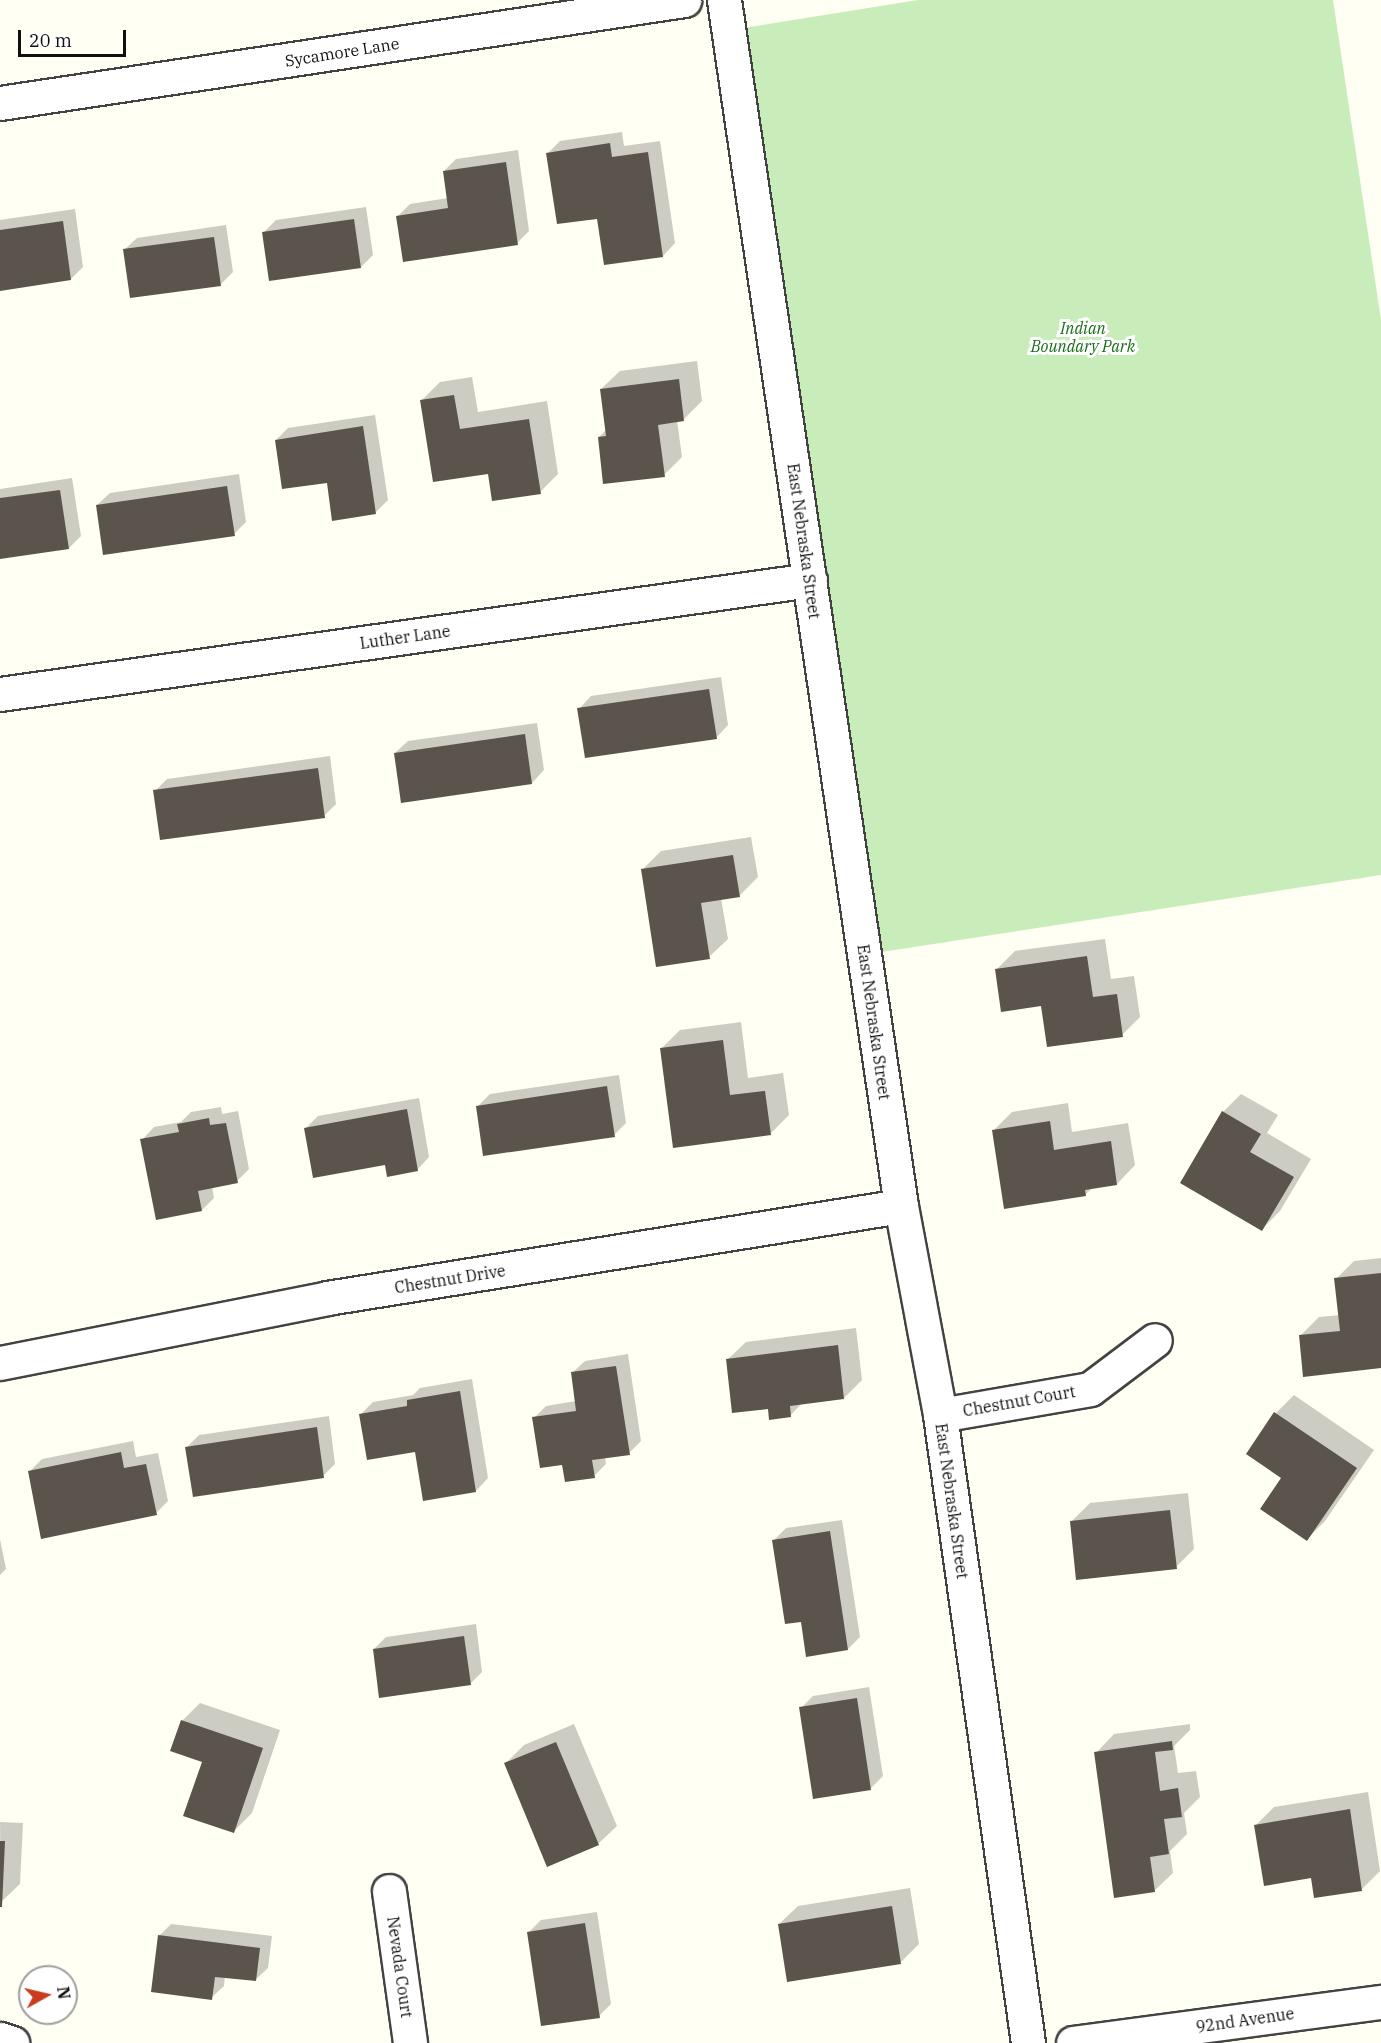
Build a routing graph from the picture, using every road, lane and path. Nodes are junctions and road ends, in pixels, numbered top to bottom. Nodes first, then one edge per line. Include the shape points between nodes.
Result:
1 (684, 0) edge
2 (724, 0) edge
3 (0, 103) edge
4 (810, 580) junction
5 (0, 694) edge
6 (901, 1206) junction
7 (1155, 1340) dead end
8 (0, 1363) edge
9 (940, 1415) junction
10 (389, 1891) dead end
11 (1381, 2002) edge
12 (0, 2039) edge
13 (12, 2043) edge
14 (410, 2043) edge
15 (1028, 2043) edge
16 (1073, 2043) edge

1 - 3 street, Sycamore Lane
2 - 4 street, East Nebraska Street
4 - 5 street, Luther Lane
4 - 6 street, East Nebraska Street
6 - 8 street, Chestnut Drive via 327,1299
6 - 9 street, East Nebraska Street
7 - 9 street, Chestnut Court via 1090,1389
9 - 15 street, East Nebraska Street
10 - 14 street, Nevada Court
11 - 16 street, 92nd Avenue
12 - 13 street

